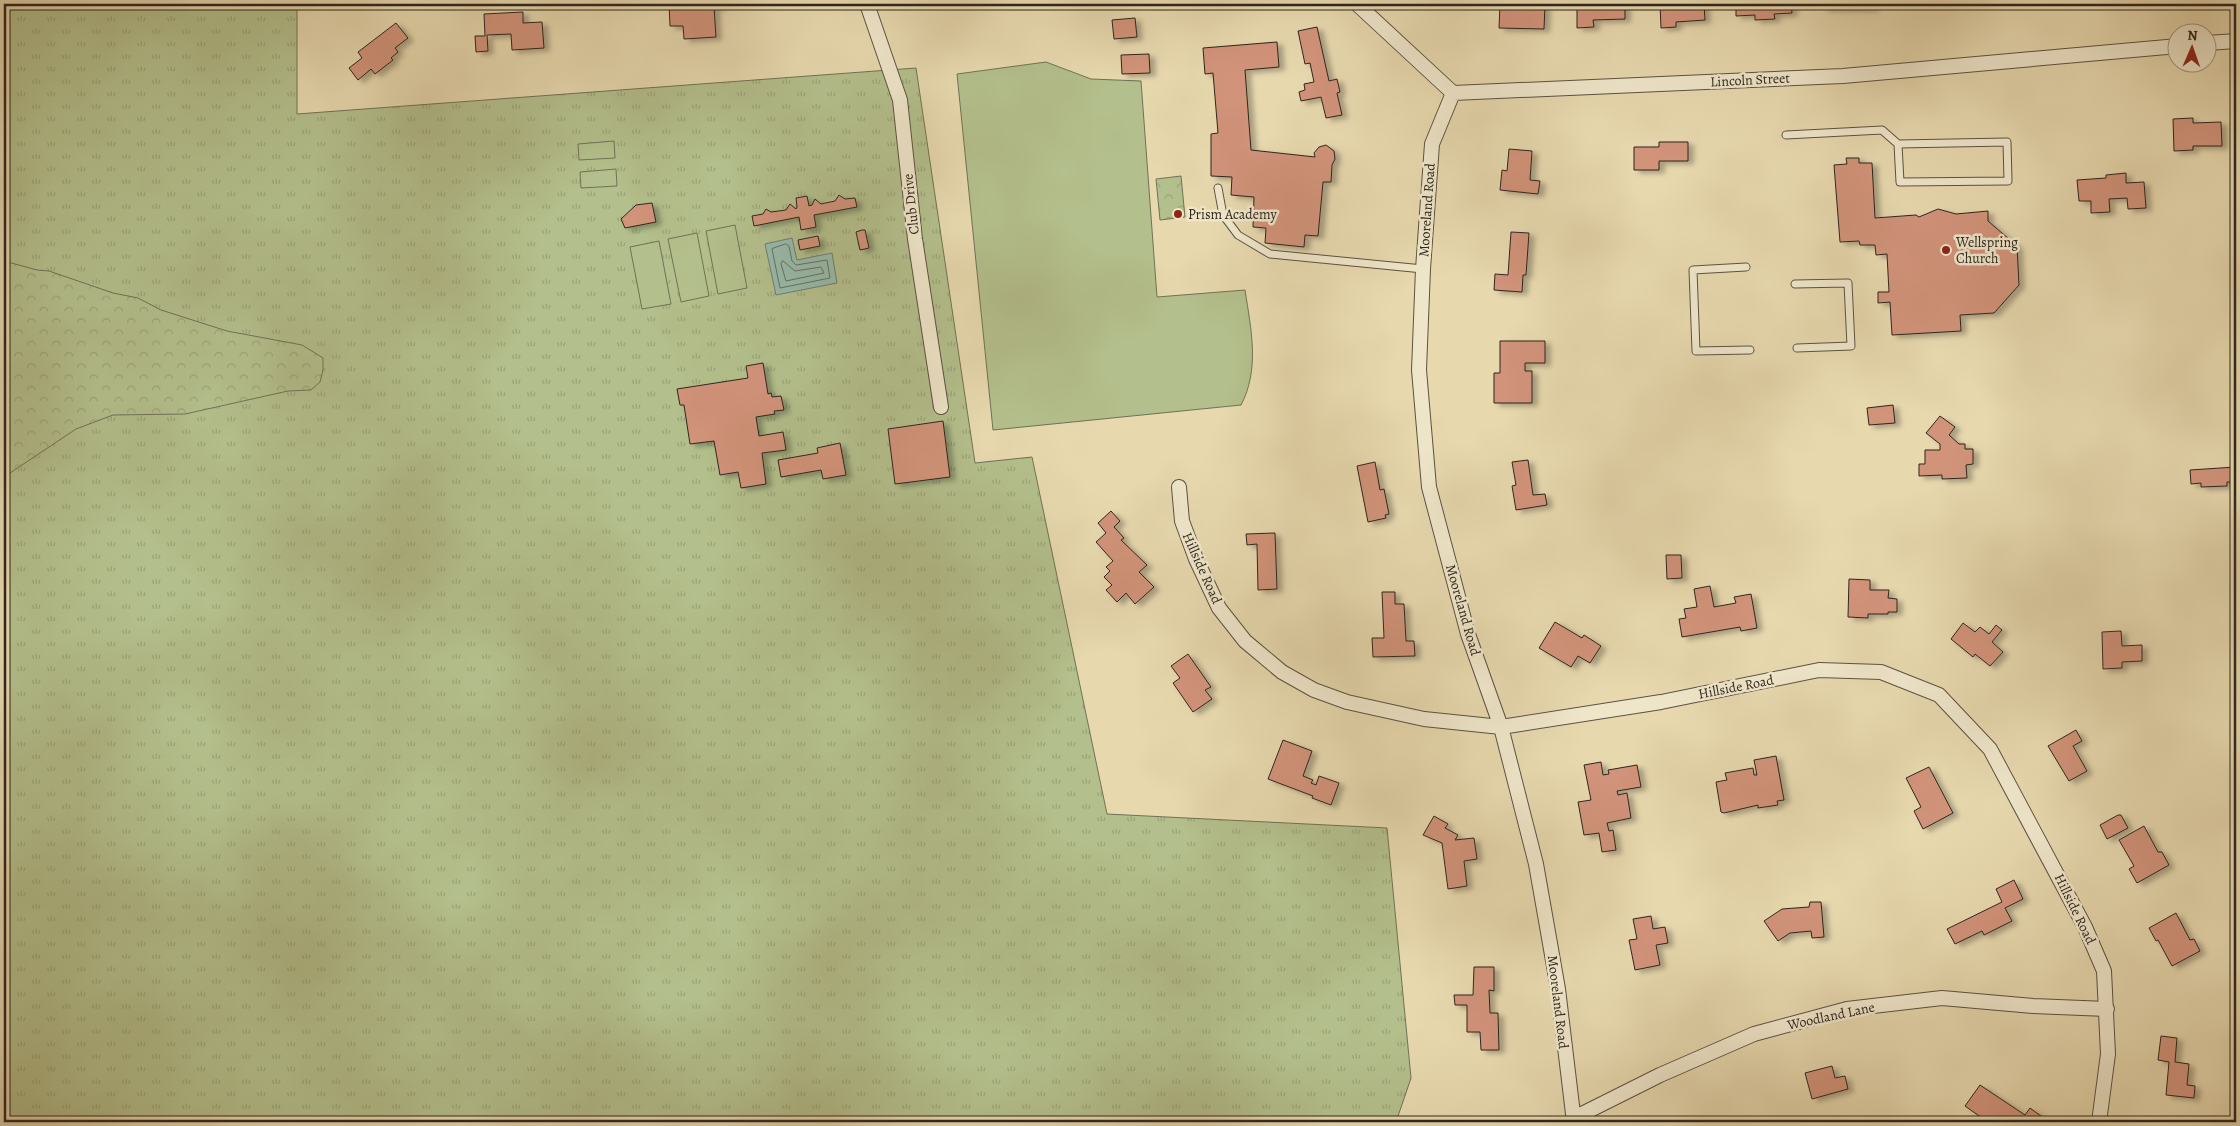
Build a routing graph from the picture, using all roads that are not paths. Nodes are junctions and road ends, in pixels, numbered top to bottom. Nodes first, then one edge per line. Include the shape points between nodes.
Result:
1 (867, 4) edge
2 (1357, 4) edge
3 (2236, 41) edge
4 (2218, 42) edge
5 (2168, 47) edge
6 (1453, 93) junction
7 (1786, 135) dead end
8 (1898, 144) junction
9 (1218, 188) dead end
10 (1746, 268) dead end
11 (1423, 269) junction
12 (1795, 284) dead end
13 (1797, 348) dead end
14 (1750, 350) dead end
15 (941, 407) dead end
16 (1179, 487) dead end
17 (1501, 726) junction
18 (2107, 1009) junction
19 (1574, 1120) edge
20 (2099, 1122) edge

1 - 15 street, Club Drive via 900,100 915,239
2 - 6 street
3 - 4 street
5 - 6 street, Lincoln Street via 1842,76
6 - 11 street, Mooreland Road via 1432,144
7 - 8 lane via 1882,130
8 - 8 lane via 1900,182 2008,181 2007,142
9 - 11 lane via 1224,215 1238,235 1270,254
10 - 14 lane via 1693,270 1696,351
11 - 17 street, Mooreland Road via 1420,370 1429,487 1468,634
12 - 13 lane via 1848,283 1851,346
16 - 17 street, Hillside Road via 1182,521 1219,608 1245,641 1282,672 1314,690 1347,702 1424,718
17 - 18 street, Hillside Road via 1661,702 1819,670 1881,672 1939,695 1990,749 2049,857 2104,971
17 - 19 street, Mooreland Road via 1536,864 1558,989
18 - 19 street, Woodland Lane via 1942,998 1847,1010 1754,1034 1660,1075
18 - 20 street, Hillside Road via 2108,1054

